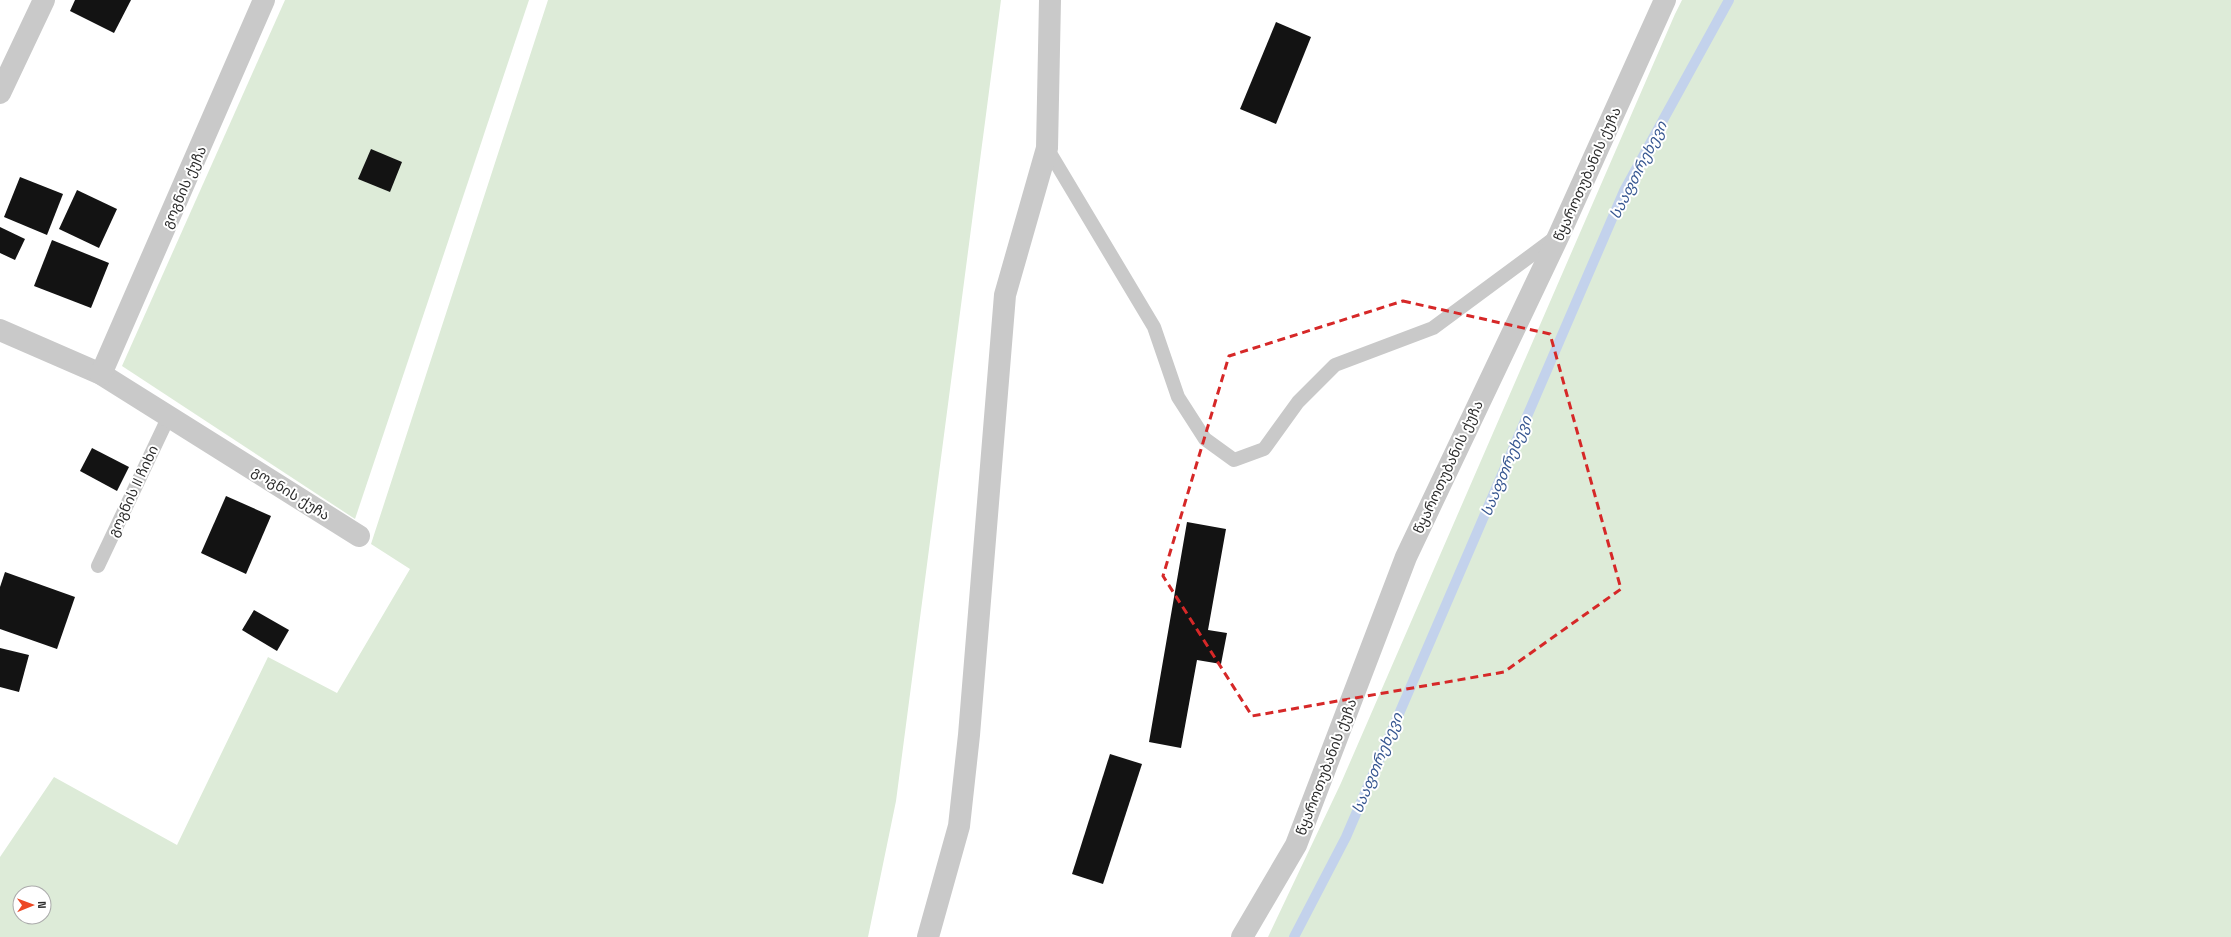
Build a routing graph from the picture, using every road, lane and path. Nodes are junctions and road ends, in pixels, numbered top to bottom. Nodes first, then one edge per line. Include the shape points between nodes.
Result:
1 (44, 0) edge
2 (264, 0) edge
3 (1050, 0) edge
4 (1665, 0) edge
5 (0, 93) edge
6 (1047, 148) junction
7 (1559, 235) junction
8 (0, 330) edge
9 (101, 374) junction
10 (169, 416) junction
11 (359, 536) dead end
12 (98, 566) dead end
13 (928, 937) edge
14 (1242, 937) edge

1 - 5 street
2 - 9 street, გოგნის ქუჩა
3 - 6 street
4 - 7 street, წყაროთუბანის ქუჩა
6 - 7 lane via 1154,327 1178,397 1205,438 1234,460 1264,449 1298,402 1335,365 1433,328
6 - 13 street via 1005,295 970,727 959,826
7 - 14 street, წყაროთუბანის ქუჩა via 1406,557 1296,845
8 - 9 street, გოგნის ქუჩა
9 - 10 street, გოგნის ქუჩა
10 - 11 street, გოგნის ქუჩა
10 - 12 lane, გოგნის II ჩიხი

